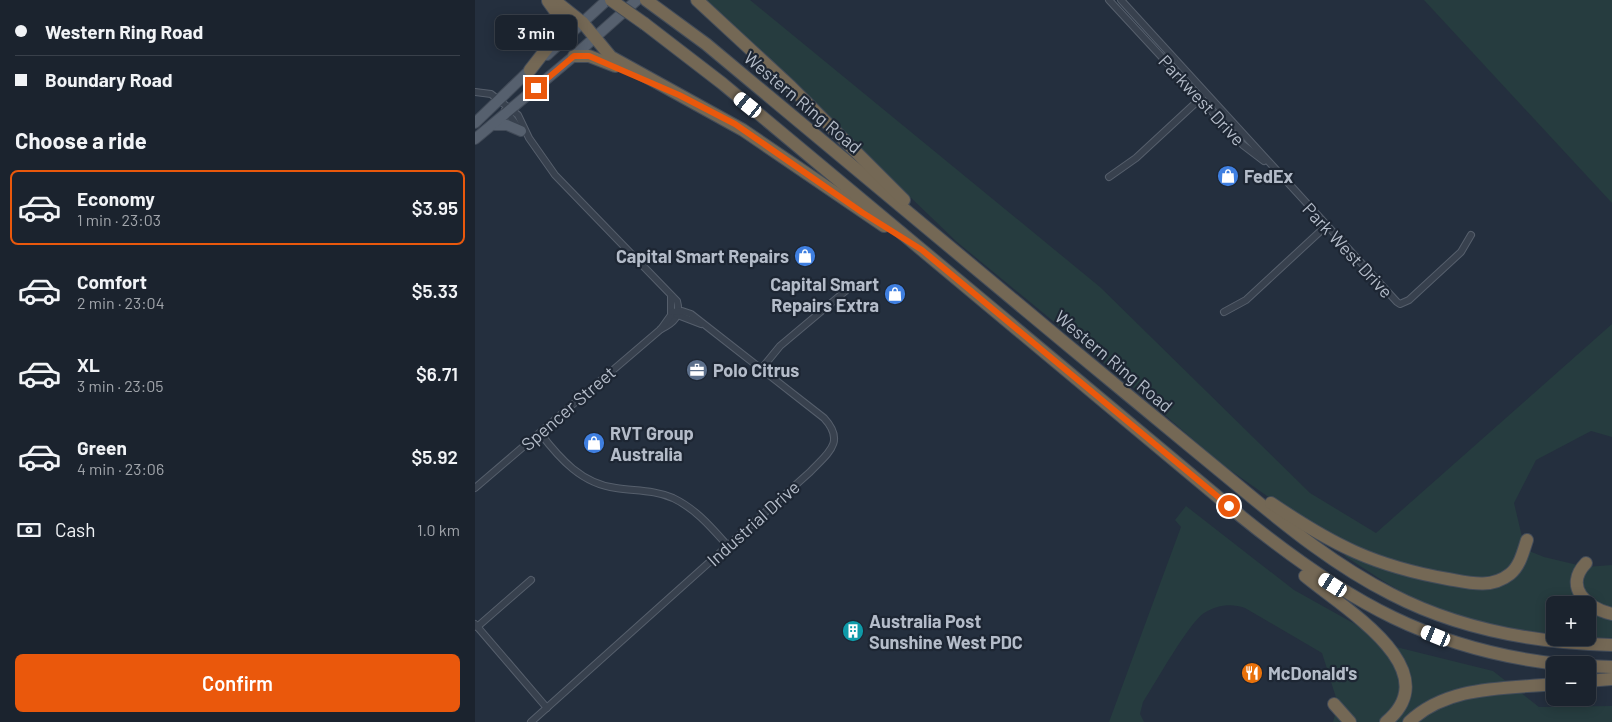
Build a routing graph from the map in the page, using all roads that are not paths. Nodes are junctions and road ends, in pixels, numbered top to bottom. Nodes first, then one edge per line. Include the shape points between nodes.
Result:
1 (548, 0) edge
2 (554, 0) edge
3 (607, 0) edge
4 (611, 0) edge
5 (637, 0) edge
6 (697, 0) edge
7 (1109, 0) edge
8 (1121, 0) edge
9 (649, 2) edge
10 (583, 23) junction
11 (595, 38) junction
12 (574, 56) junction
13 (530, 70) junction
14 (475, 92) edge
15 (1207, 93) junction
16 (679, 95) junction
17 (1200, 99) junction
18 (499, 101) junction
19 (509, 111) junction
20 (475, 123) edge
21 (491, 125) junction
22 (525, 135) junction
23 (475, 139) edge
24 (1269, 165) junction
25 (1109, 176) dead end
26 (1325, 226) junction
27 (1471, 235) dead end
28 (922, 250) junction
29 (963, 259) junction
30 (849, 288) dead end
31 (1224, 312) dead end
32 (676, 313) junction
33 (762, 368) junction
34 (541, 433) junction
35 (1177, 463) junction
36 (1213, 465) junction
37 (475, 488) edge
38 (1527, 540) dead end
39 (728, 546) junction
40 (1586, 563) dead end
41 (531, 580) dead end
42 (1612, 614) edge
43 (476, 625) edge
44 (1612, 645) edge
45 (1546, 662) edge
46 (1596, 666) edge
47 (1612, 667) edge
48 (1612, 679) edge
49 (1596, 680) edge
50 (1546, 685) edge
51 (1334, 704) dead end
52 (547, 708) junction
53 (531, 722) edge
54 (1350, 722) edge
55 (1386, 722) edge
56 (1409, 722) edge

1 - 13 highway via 563,22 562,29
2 - 10 highway
3 - 10 main road
4 - 28 highway, Western Ring Road, bridge via 723,84
5 - 11 main road
6 - 29 highway via 791,87
7 - 17 street, Parkwest Drive
8 - 15 street, Parkwest Drive
9 - 29 highway, Western Ring Road via 706,44
10 - 11 highway
10 - 13 main road
11 - 12 main road
11 - 16 highway via 611,57
12 - 16 highway via 595,57
12 - 19 main road
13 - 18 main road
14 - 18 street via 487,92
15 - 17 street
15 - 24 street, Parkwest Drive
16 - 28 highway via 755,137
17 - 24 street, Parkwest Drive via 1243,145
17 - 25 street via 1136,158
18 - 19 street
18 - 20 main road
19 - 21 main road
19 - 22 street
19 - 22 street via 517,115
21 - 22 main road via 507,124
21 - 23 main road
22 - 32 street via 562,183 671,296
24 - 26 street, Park West Drive
26 - 27 street, Park West Drive via 1400,304 1409,300 1461,252
26 - 31 street via 1246,300
28 - 35 highway, Western Ring Road
29 - 36 highway, Western Ring Road
30 - 33 street via 780,346
32 - 33 street, Industrial Drive via 691,314
32 - 34 street, Spencer Street
33 - 39 street, Industrial Drive via 824,418 835,435 833,444 810,472
34 - 37 street, Spencer Street
34 - 39 street via 568,465 587,479 614,488 649,491 672,498 697,513
35 - 45 highway, Western Ring Road via 1306,567 1385,615 1472,648
35 - 55 highway via 1307,578 1366,623 1385,644 1403,671 1405,690 1397,710
36 - 38 highway via 1330,541 1357,555 1403,570 1471,584 1490,584 1512,572 1521,560
36 - 44 highway, Western Ring Road via 1314,547 1393,596 1491,632 1569,644
39 - 52 street, Industrial Drive
40 - 42 highway via 1579,573 1580,593 1588,605
41 - 43 street
43 - 52 street
46 - 47 highway
48 - 49 highway
50 - 56 highway via 1455,695 1431,704
51 - 54 highway
52 - 53 street, Industrial Drive

